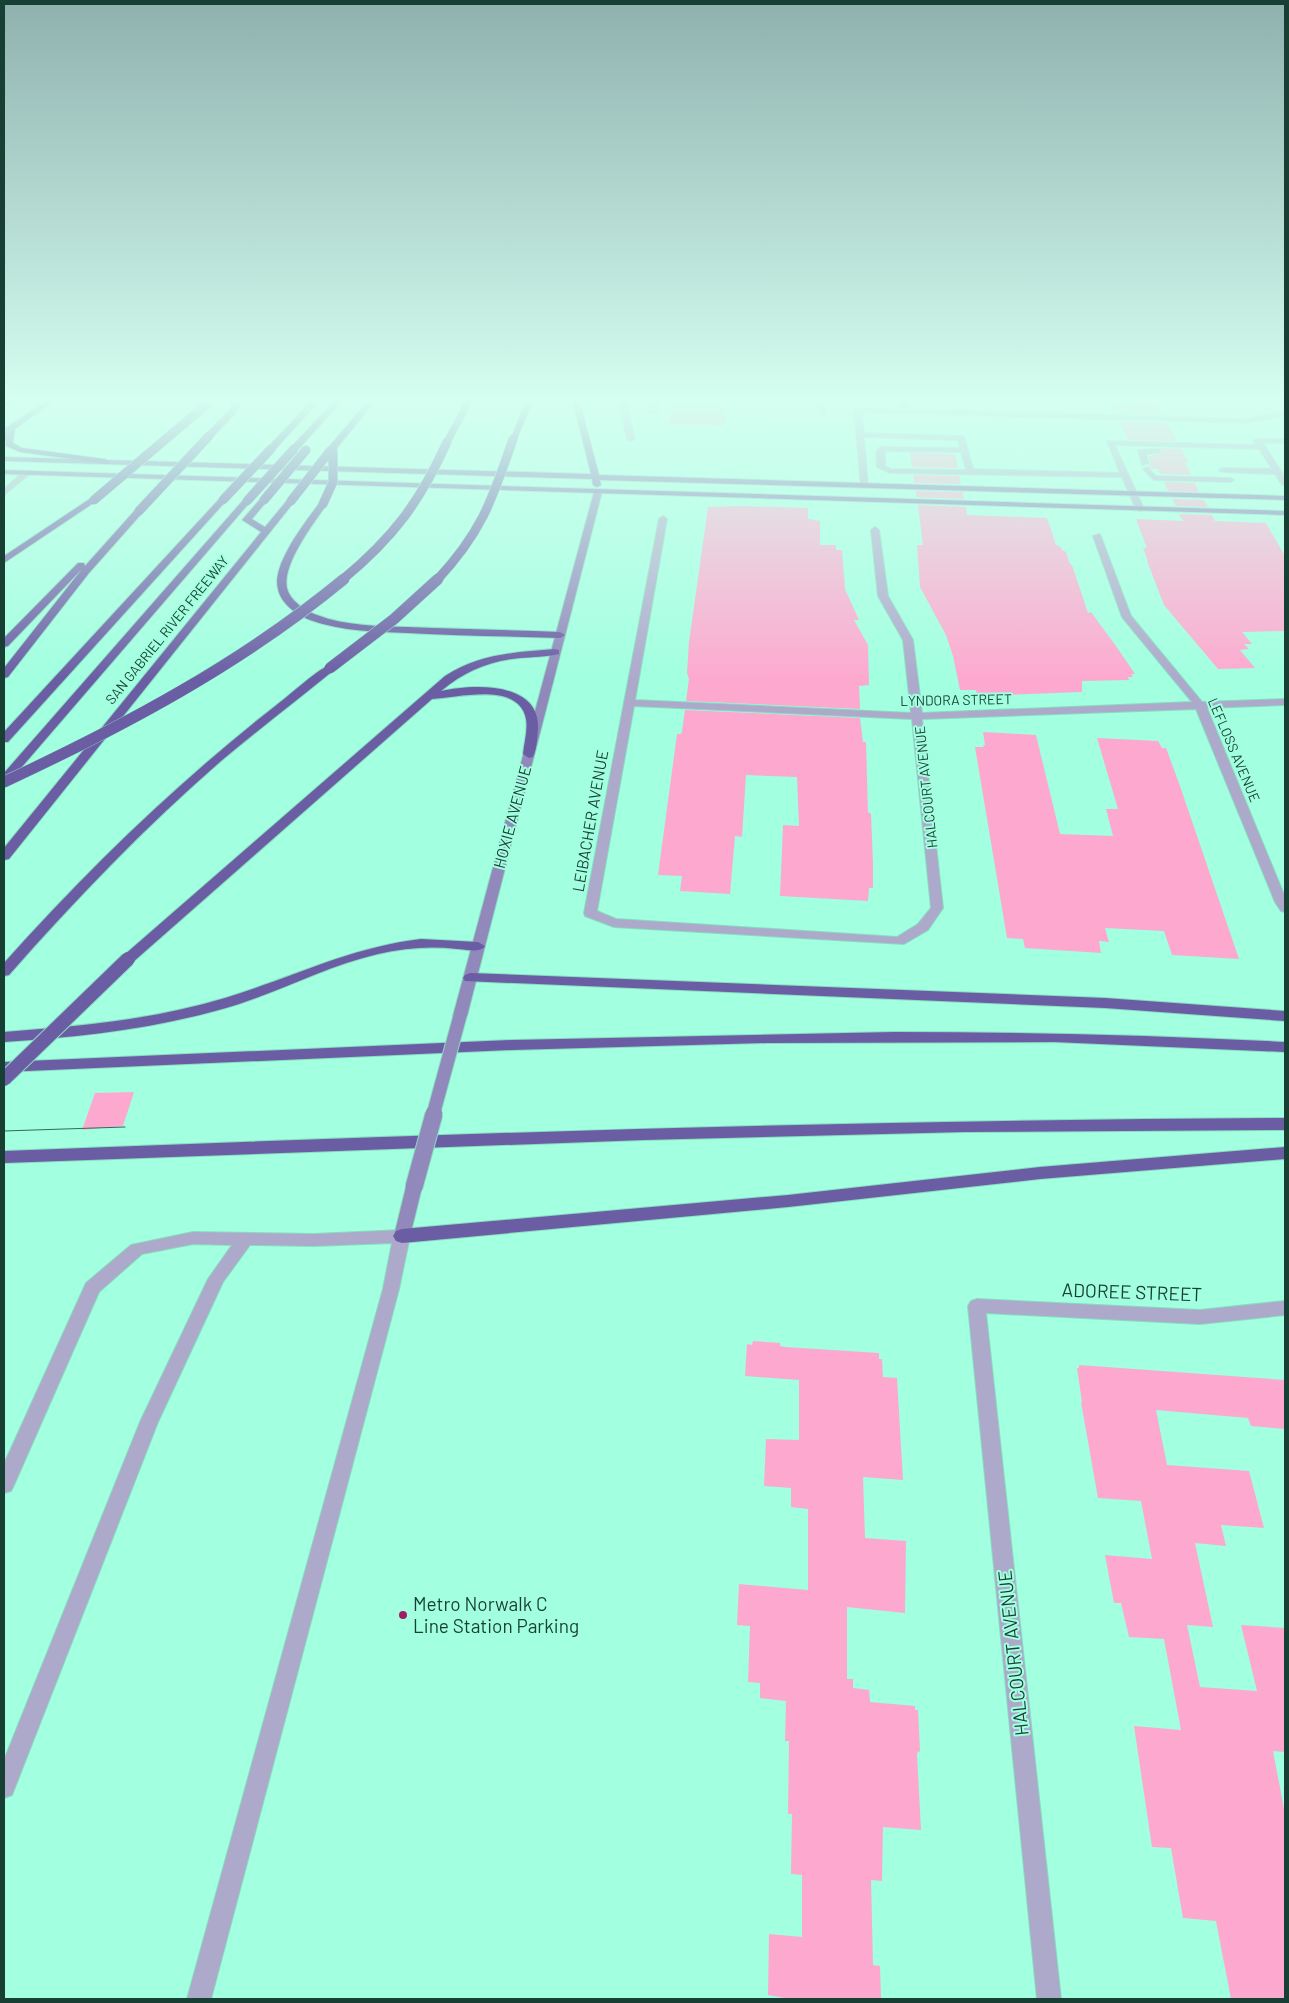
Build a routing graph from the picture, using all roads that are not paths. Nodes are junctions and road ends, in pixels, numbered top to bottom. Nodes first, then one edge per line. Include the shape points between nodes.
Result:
1 (103, 492) edge
2 (156, 492) edge
3 (231, 492) edge
4 (255, 492) edge
5 (270, 492) edge
6 (297, 492) edge
7 (328, 492) edge
8 (422, 492) edge
9 (494, 492) edge
10 (598, 492) edge
11 (613, 492) edge
12 (1087, 492) edge
13 (1133, 494) junction
14 (1285, 498) edge
15 (1140, 509) junction
16 (139, 511) junction
17 (1285, 513) edge
18 (663, 519) dead end
19 (875, 530) dead end
20 (266, 531) junction
21 (1097, 536) dead end
22 (4, 560) edge
23 (560, 634) junction
24 (4, 644) edge
25 (556, 652) junction
26 (4, 675) edge
27 (424, 699) junction
28 (1285, 702) edge
29 (628, 703) junction
30 (1202, 706) junction
31 (918, 716) junction
32 (4, 739) edge
33 (529, 754) junction
34 (4, 781) edge
35 (4, 856) edge
36 (1285, 908) edge
37 (923, 927) joint
38 (478, 946) junction
39 (4, 972) edge
40 (470, 978) junction
41 (1285, 1016) edge
42 (4, 1037) edge
43 (1285, 1047) edge
44 (4, 1067) edge
45 (4, 1079) edge
46 (1285, 1124) edge
47 (1285, 1153) edge
48 (4, 1157) edge
49 (402, 1236) junction
50 (244, 1241) junction
51 (977, 1306) joint
52 (1285, 1308) edge
53 (4, 1485) edge
54 (4, 1787) edge
55 (199, 1999) edge
56 (1049, 1999) edge

1 - 22 highway, bridge
2 - 16 highway, bridge
3 - 32 highway, bridge
4 - 34 highway, bridge
5 - 20 highway, bridge via 247,520
6 - 20 highway, SAN GABRIEL RIVER FREEWAY, bridge
7 - 23 highway, bridge via 284,572 282,587 295,607 313,617 360,627
8 - 34 highway, bridge via 392,534 347,577 293,620 221,668
9 - 39 highway, bridge via 485,517 447,568 410,604 195,778 101,869
10 - 23 main road, HOXIE AVENUE
11 - 15 main road
12 - 13 main road
13 - 14 main road
13 - 15 street
15 - 17 main road
16 - 24 highway via 74,571
16 - 26 highway via 86,571
18 - 29 street, LEIBACHER AVENUE
19 - 31 street, HALCOURT AVENUE via 883,596 908,640
20 - 35 highway, SAN GABRIEL RIVER FREEWAY
21 - 30 street, LEFLOSS AVENUE via 1127,617
23 - 25 main road, HOXIE AVENUE
25 - 27 highway via 503,657 479,663 458,672
25 - 33 main road, HOXIE AVENUE
27 - 33 highway via 469,690 489,691 518,699 527,706 532,718
27 - 45 highway, bridge via 128,959
28 - 30 street, LYNDORA STREET
29 - 31 street, LYNDORA STREET
29 - 37 street, LEIBACHER AVENUE via 590,913 614,923 899,941
30 - 31 street, LYNDORA STREET
30 - 36 street, LEFLOSS AVENUE
31 - 37 street, HALCOURT AVENUE via 937,908
33 - 38 main road, HOXIE AVENUE
38 - 40 main road, HOXIE AVENUE
38 - 42 highway via 421,943 373,952 232,1001 174,1015 104,1029
40 - 41 highway via 1106,1003
40 - 49 main road, HOXIE AVENUE, bridge
43 - 44 highway via 1024,1037 808,1037
46 - 48 highway via 799,1130 333,1143
47 - 49 highway via 1040,1173 788,1201
49 - 50 street
49 - 55 street via 391,1289
50 - 53 street via 193,1238 137,1249 92,1288
50 - 54 street via 216,1279 150,1422
51 - 52 street, ADOREE STREET via 1200,1317
51 - 56 street, HALCOURT AVENUE

